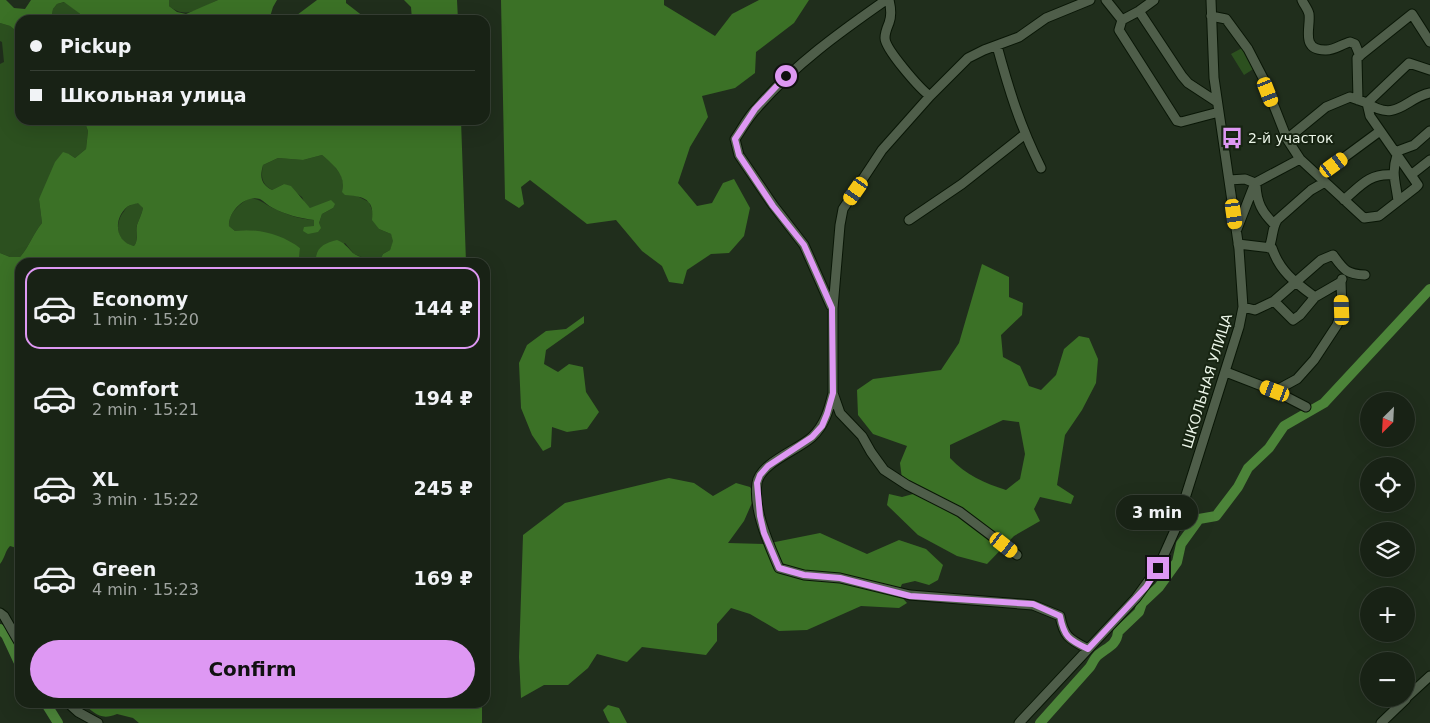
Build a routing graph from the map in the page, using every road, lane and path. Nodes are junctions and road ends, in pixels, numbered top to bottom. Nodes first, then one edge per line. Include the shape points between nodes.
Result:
1 (888, 0) edge
2 (1090, 0) edge
3 (1106, 0) edge
4 (1154, 0) edge
5 (1211, 0) edge
6 (1302, 0) edge
7 (1139, 11) junction
8 (1212, 16) junction
9 (1122, 20) junction
10 (1430, 42) edge
11 (997, 46) junction
12 (1360, 56) junction
13 (1430, 70) edge
14 (1430, 93) edge
15 (930, 96) junction
16 (1363, 101) junction
17 (1218, 107) junction
18 (1380, 131) junction
19 (1430, 131) edge
20 (1024, 135) junction
21 (1287, 139) junction
22 (1396, 153) junction
23 (1300, 159) junction
24 (1430, 160) edge
25 (1041, 168) dead end
26 (1393, 175) junction
27 (1411, 175) junction
28 (1322, 179) junction
29 (1229, 180) junction
30 (1255, 183) junction
31 (1344, 200) junction
32 (1398, 201) junction
33 (908, 220) dead end
34 (1274, 224) junction
35 (1236, 230) junction
36 (1238, 244) junction
37 (1269, 248) junction
38 (1344, 271) junction
39 (1366, 275) dead end
40 (1295, 282) junction
41 (1341, 282) junction
42 (1315, 297) junction
43 (1274, 301) junction
44 (1243, 307) junction
45 (832, 308) junction
46 (1226, 372) junction
47 (1275, 391) junction
48 (833, 393) junction
49 (1306, 407) dead end
50 (1017, 555) dead end
51 (0, 613) edge
52 (15, 635) edge
53 (1088, 649) junction
54 (1430, 676) edge
55 (1415, 690) edge
56 (1398, 707) edge
57 (74, 708) edge
58 (98, 723) edge
59 (1019, 723) edge
60 (1381, 723) edge

1 - 15 street via 891,17 885,37 888,48
1 - 45 street via 837,34 786,76 755,109 735,139 739,155 804,245
2 - 11 street via 1046,18 1019,37
3 - 9 street
4 - 7 street
5 - 8 street, ШКОЛЬНАЯ УЛИЦА
6 - 12 street via 1309,13 1308,38 1312,45 1326,51 1350,42 1355,44
7 - 9 street
7 - 17 street via 1182,76
8 - 17 street, ШКОЛЬНАЯ УЛИЦА
8 - 21 street via 1226,18 1248,49
9 - 17 street via 1119,30 1174,118 1181,122
10 - 12 street via 1412,14
11 - 15 street via 968,58
11 - 20 street
12 - 16 street via 1357,58
13 - 16 street via 1409,64
14 - 16 street via 1395,110 1377,108
15 - 45 street via 882,150 843,209
16 - 18 street
16 - 21 street via 1350,97 1326,107
17 - 29 street, ШКОЛЬНАЯ УЛИЦА
18 - 22 street
18 - 28 street
19 - 22 street via 1414,145
20 - 25 street
20 - 33 street via 962,184
21 - 23 street
22 - 26 street
22 - 27 street
23 - 28 street
23 - 30 street
24 - 27 street
26 - 31 street via 1369,178
26 - 32 street
27 - 32 street via 1418,185
28 - 31 street
28 - 34 street
29 - 30 street via 1245,179
29 - 35 street, ШКОЛЬНАЯ УЛИЦА
30 - 34 street via 1257,202
30 - 35 street
31 - 32 street via 1364,218 1379,216
34 - 37 street
35 - 36 street, ШКОЛЬНАЯ УЛИЦА
36 - 37 street
36 - 44 street, ШКОЛЬНАЯ УЛИЦА
37 - 40 street
38 - 39 street
38 - 40 street via 1333,255 1321,260
38 - 41 street
40 - 42 street
40 - 43 street
41 - 42 street
41 - 47 street via 1342,310 1337,325 1297,379
42 - 43 street via 1293,320
43 - 44 street via 1255,310
44 - 46 street, ШКОЛЬНАЯ УЛИЦА
45 - 48 street
46 - 47 street
46 - 53 street, ШКОЛЬНАЯ УЛИЦА via 1175,530 1158,568 1146,587
47 - 49 street
48 - 50 street via 840,412 862,436 884,470 960,512
48 - 53 street via 822,426 812,437 768,466 757,483 764,533 779,568 804,575 840,578 910,596 1033,604 1060,616 1063,631 1071,640
51 - 52 street
53 - 59 street, ШКОЛЬНАЯ УЛИЦА
54 - 55 street
56 - 60 street
57 - 58 street

